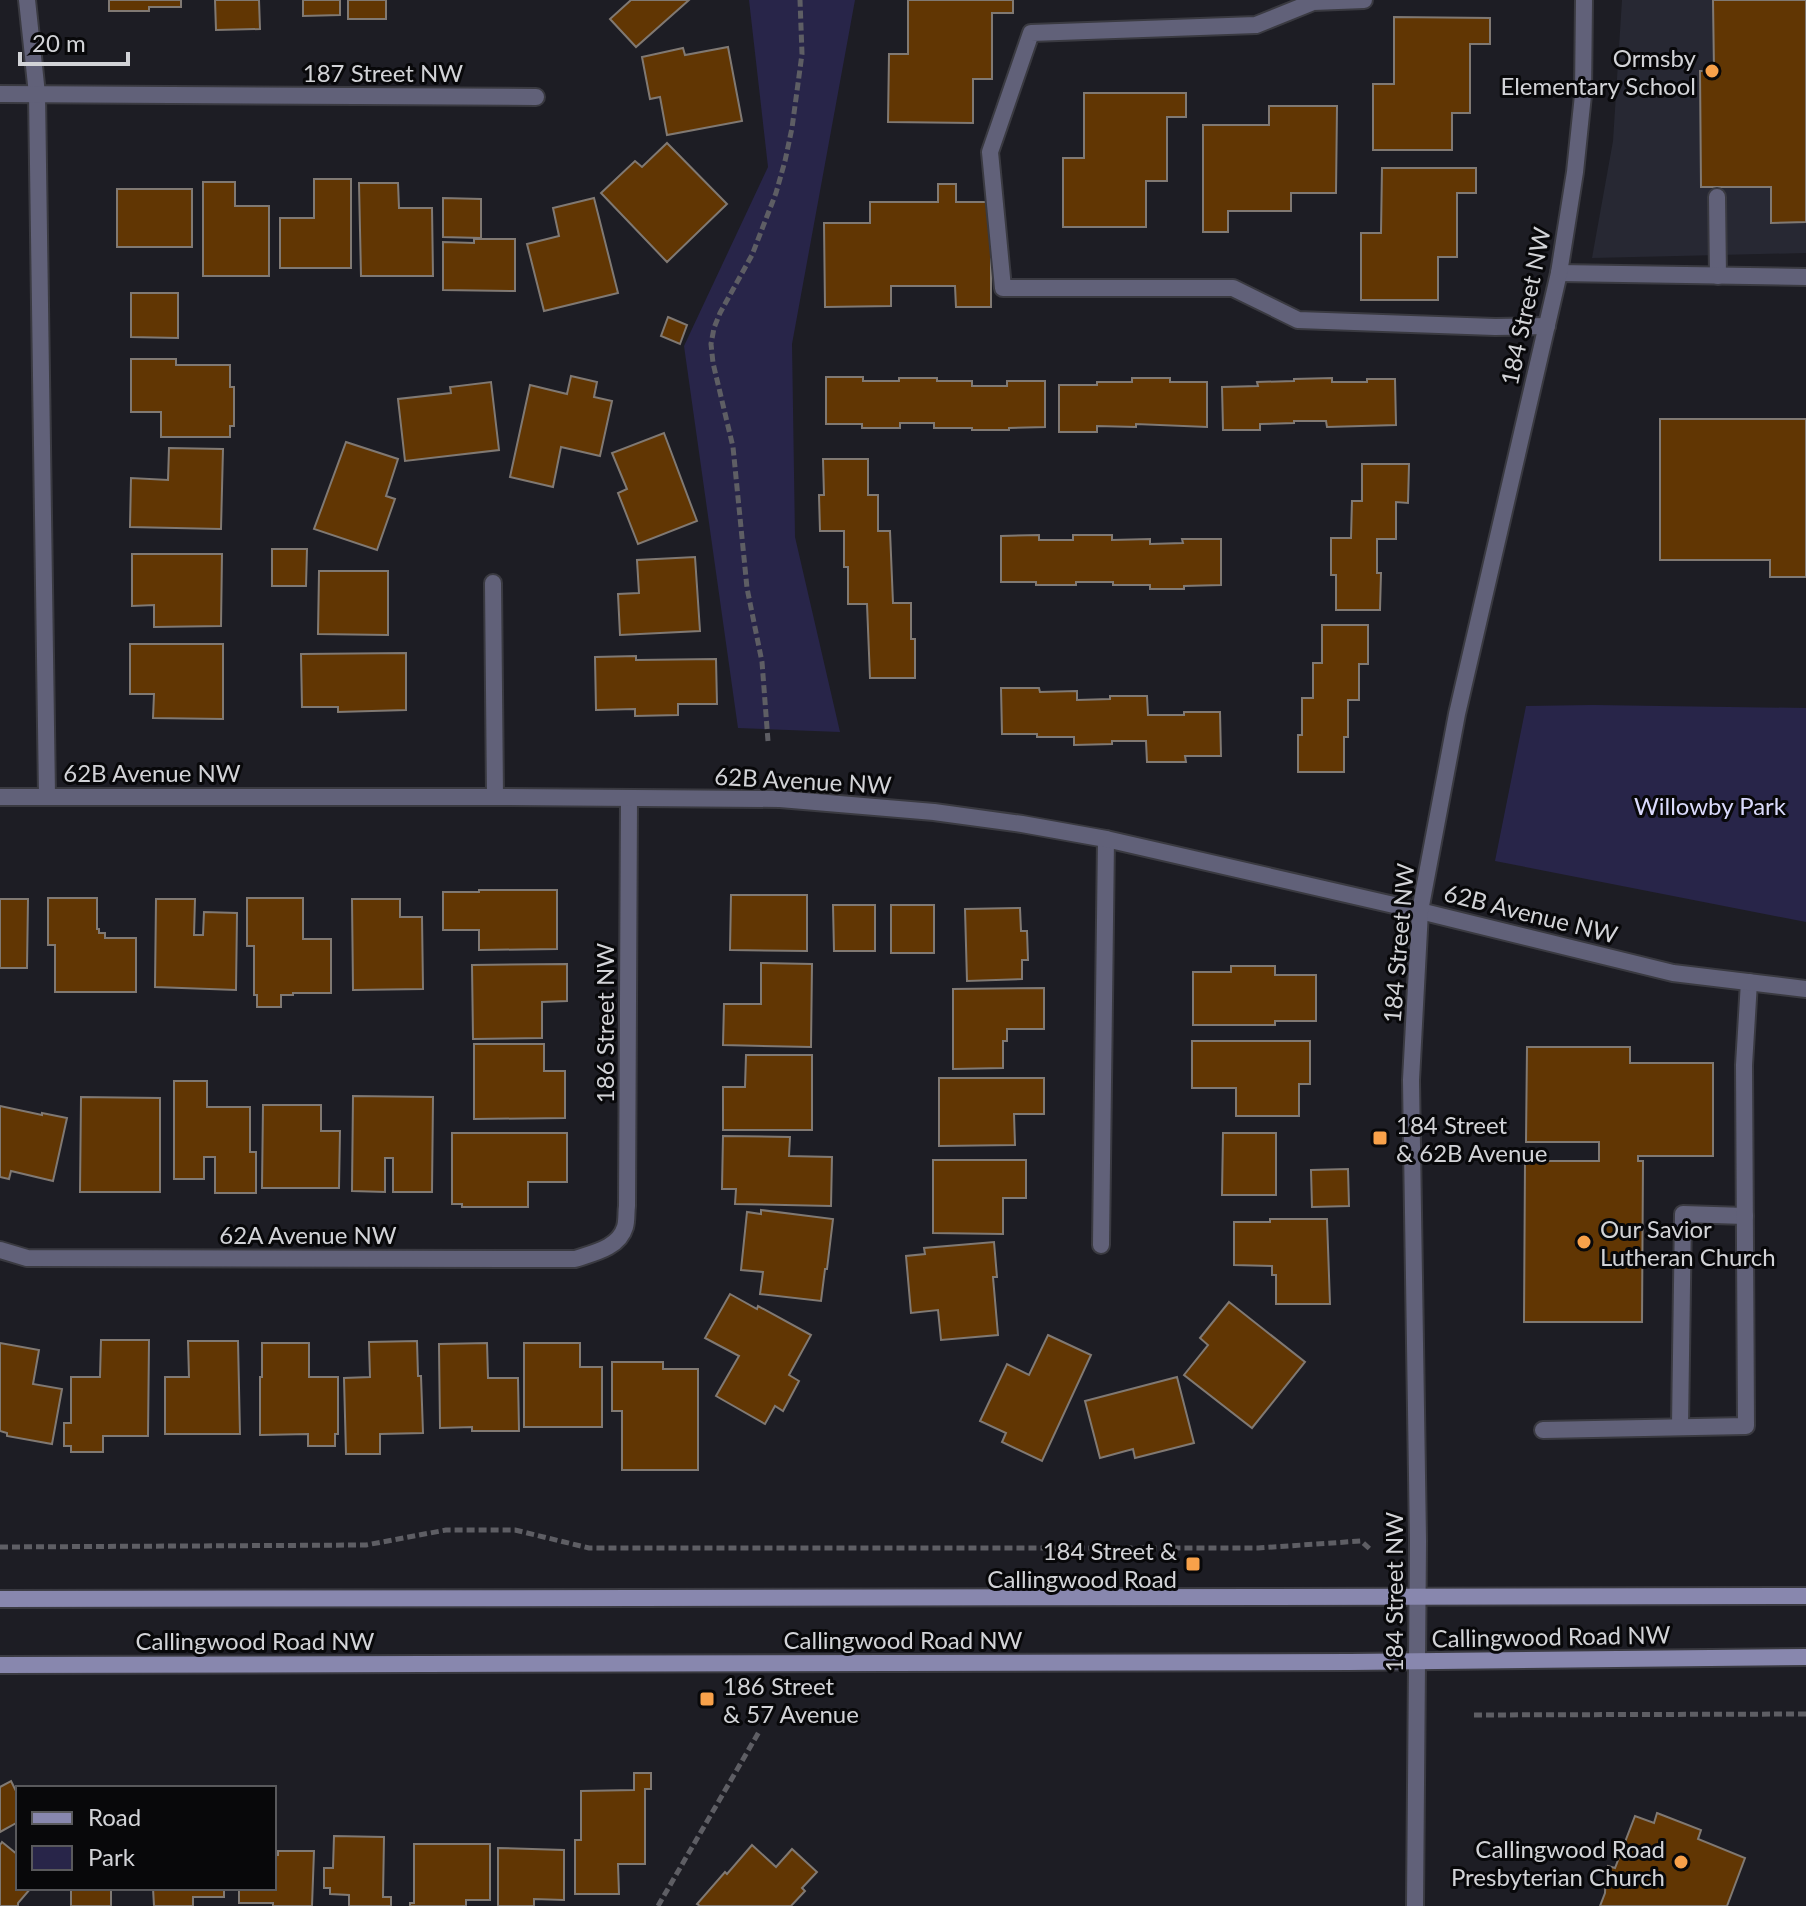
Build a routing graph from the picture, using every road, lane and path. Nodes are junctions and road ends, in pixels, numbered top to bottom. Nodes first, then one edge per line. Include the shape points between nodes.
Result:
1 (27, 0) edge
2 (800, 0) edge
3 (1364, 0) edge
4 (1584, 0) edge
5 (0, 94) edge
6 (37, 94) junction
7 (536, 97) dead end
8 (1717, 197) dead end
9 (1559, 273) junction
10 (1718, 276) junction
11 (1806, 277) edge
12 (1547, 326) junction
13 (493, 583) dead end
14 (768, 741) dead end
15 (47, 796) junction
16 (0, 797) edge
17 (495, 797) junction
18 (629, 798) junction
19 (1106, 839) junction
20 (1420, 911) junction
21 (1749, 982) junction
22 (1806, 989) edge
23 (1745, 1216) junction
24 (614, 1244) joint
25 (1101, 1245) dead end
26 (0, 1250) edge
27 (1680, 1427) junction
28 (1543, 1430) dead end
29 (0, 1547) edge
30 (1371, 1550) dead end
31 (1806, 1596) edge
32 (1417, 1597) junction
33 (0, 1599) edge
34 (1806, 1657) edge
35 (1416, 1662) junction
36 (0, 1665) edge
37 (1806, 1714) edge
38 (1474, 1715) dead end
39 (760, 1730) dead end
40 (658, 1906) edge
41 (1415, 1906) edge

1 - 6 street
2 - 14 path via 802,54 785,161 752,255 720,313 711,344 733,447
3 - 12 street via 1313,2 1256,25 1031,33 990,152 1003,288 1233,288 1298,320
4 - 9 street, 184 Street NW via 1583,95
5 - 6 street, 187 Street NW
6 - 7 street, 187 Street NW
6 - 15 street
8 - 10 street
9 - 10 street
9 - 12 street, 184 Street NW
10 - 11 street
12 - 20 street, 184 Street NW via 1457,714
13 - 17 street
15 - 16 street, 62B Avenue NW
15 - 17 street, 62B Avenue NW
17 - 18 street, 62B Avenue NW
18 - 19 street, 62B Avenue NW via 780,799 934,812
18 - 24 street, 186 Street NW via 627,1206 624,1229
19 - 20 street, 62B Avenue NW
19 - 25 street
20 - 21 street, 62B Avenue NW via 1673,973
20 - 32 street, 184 Street NW via 1411,1080
21 - 22 street, 62B Avenue NW
21 - 23 street
23 - 27 street via 1683,1214
23 - 27 street via 1746,1426
24 - 26 street, 62A Avenue NW via 575,1259 27,1258
27 - 28 street
29 - 30 path via 366,1545 446,1530 515,1530 589,1548 1258,1548 1361,1541
31 - 32 main road, Callingwood Road NW
32 - 33 main road, Callingwood Road NW
32 - 35 street, 184 Street NW
34 - 35 main road, Callingwood Road NW
35 - 36 main road, Callingwood Road NW
35 - 41 street, 184 Street NW
37 - 38 path
39 - 40 path

